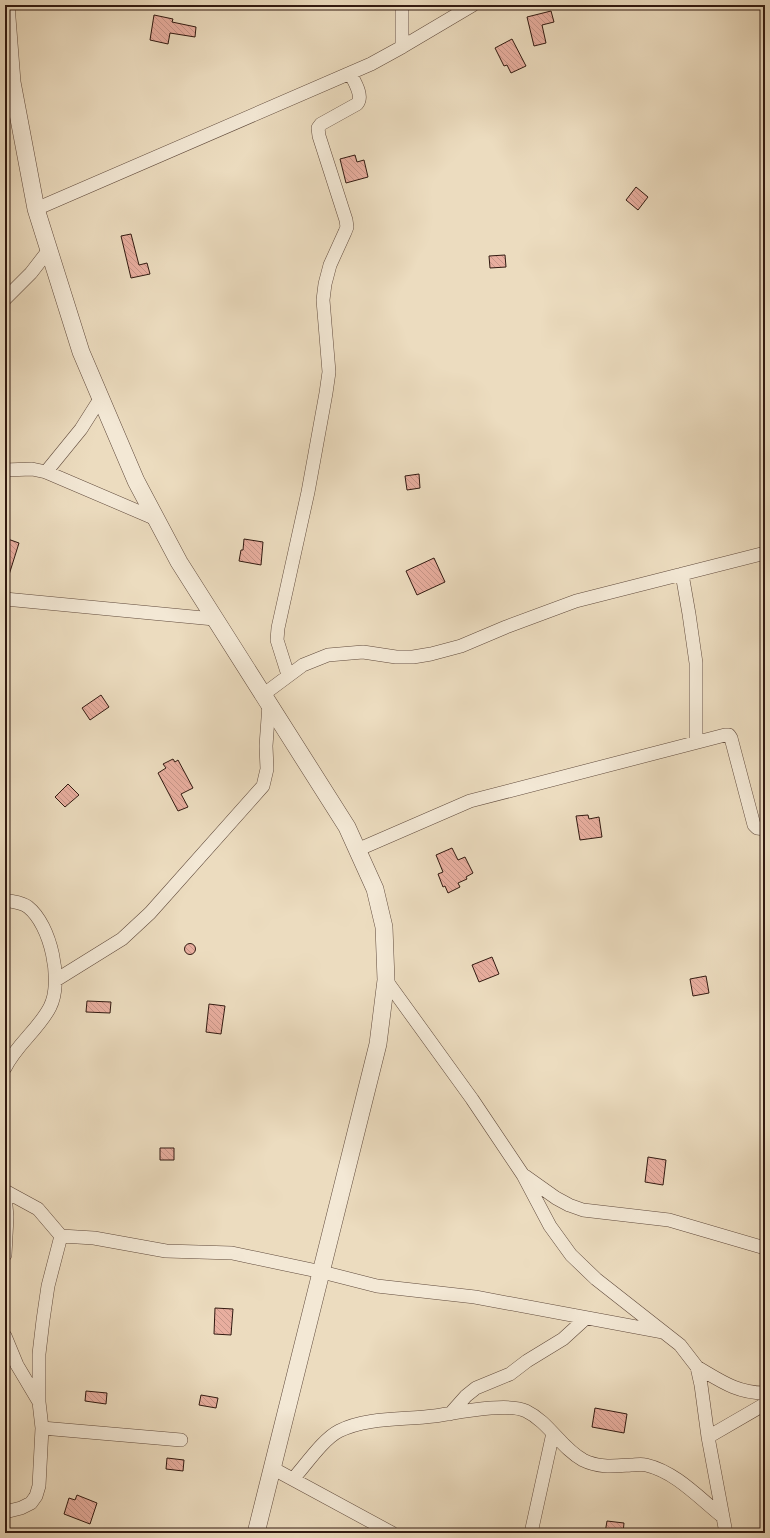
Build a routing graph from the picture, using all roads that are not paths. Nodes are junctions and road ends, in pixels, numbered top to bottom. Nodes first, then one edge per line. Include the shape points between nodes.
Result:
1 (6, 5) edge
2 (402, 5) edge
3 (473, 5) edge
4 (402, 48) junction
5 (7, 58) edge
6 (350, 73) junction
7 (8, 82) edge
8 (36, 209) junction
9 (48, 252) junction
10 (5, 299) edge
11 (100, 399) junction
12 (5, 470) edge
13 (46, 472) junction
14 (156, 519) junction
15 (765, 554) edge
16 (682, 574) junction
17 (5, 599) edge
18 (214, 619) junction
19 (288, 675) junction
20 (266, 699) junction
21 (696, 742) junction
22 (765, 829) edge
23 (357, 850) junction
24 (5, 900) edge
25 (56, 980) junction
26 (386, 980) junction
27 (5, 1068) edge
28 (522, 1175) junction
29 (5, 1191) edge
30 (5, 1194) edge
31 (61, 1236) junction
32 (765, 1248) edge
33 (5, 1255) edge
34 (322, 1272) junction
35 (586, 1318) junction
36 (665, 1333) junction
37 (5, 1336) edge
38 (697, 1367) junction
39 (765, 1393) edge
40 (39, 1402) junction
41 (765, 1404) edge
42 (450, 1414) junction
43 (42, 1428) junction
44 (553, 1433) junction
45 (708, 1437) junction
46 (181, 1440) dead end
47 (272, 1468) junction
48 (293, 1479) junction
49 (5, 1512) edge
50 (722, 1517) junction
51 (256, 1533) edge
52 (392, 1533) edge
53 (531, 1533) edge
54 (726, 1533) edge

1 - 5 street
2 - 4 street
3 - 4 street
4 - 6 street
5 - 7 street
6 - 8 street
6 - 19 street via 360,102 318,128 347,227 330,265 325,284 323,300 329,372 308,492 278,628 277,640
7 - 8 street
8 - 9 street
9 - 10 street via 32,273
9 - 11 street via 81,352
11 - 13 street
11 - 14 street via 136,481
12 - 13 street via 32,469
13 - 14 street
14 - 18 street
15 - 16 street
16 - 19 street via 576,601 461,646 431,654 402,657 363,652 328,655 303,665
16 - 21 street via 696,663
17 - 18 street
18 - 20 street
19 - 20 street
20 - 23 street via 347,827
20 - 25 street via 266,769 263,786 122,940
21 - 22 street via 725,735 732,738 754,825
21 - 23 street via 470,801
23 - 26 street via 375,889 384,927
24 - 25 street via 28,906 43,925 48,936
25 - 27 street via 55,995 50,1007
26 - 28 street via 472,1099
26 - 34 street via 378,1044
28 - 32 street via 556,1198 583,1210 669,1220
28 - 36 street via 550,1226 571,1255 596,1279
29 - 31 street via 38,1209
30 - 33 street
31 - 34 street via 94,1238 166,1251 232,1253
31 - 40 street via 48,1286 43,1320
34 - 35 street via 377,1286 475,1297
34 - 47 street
35 - 36 street
35 - 42 street via 563,1339 510,1374 476,1388
36 - 38 street via 680,1345
37 - 40 street via 17,1365
38 - 39 street via 743,1391
38 - 45 street
40 - 43 street
41 - 45 street
42 - 44 street via 506,1408 525,1410 543,1422
42 - 48 street via 365,1423 342,1430 330,1437
43 - 46 street
43 - 49 street via 39,1486 36,1496 31,1503
44 - 50 street via 583,1459 600,1466 644,1464 663,1471
44 - 53 street
45 - 50 street
47 - 48 street
47 - 51 street
48 - 52 street
50 - 54 street

